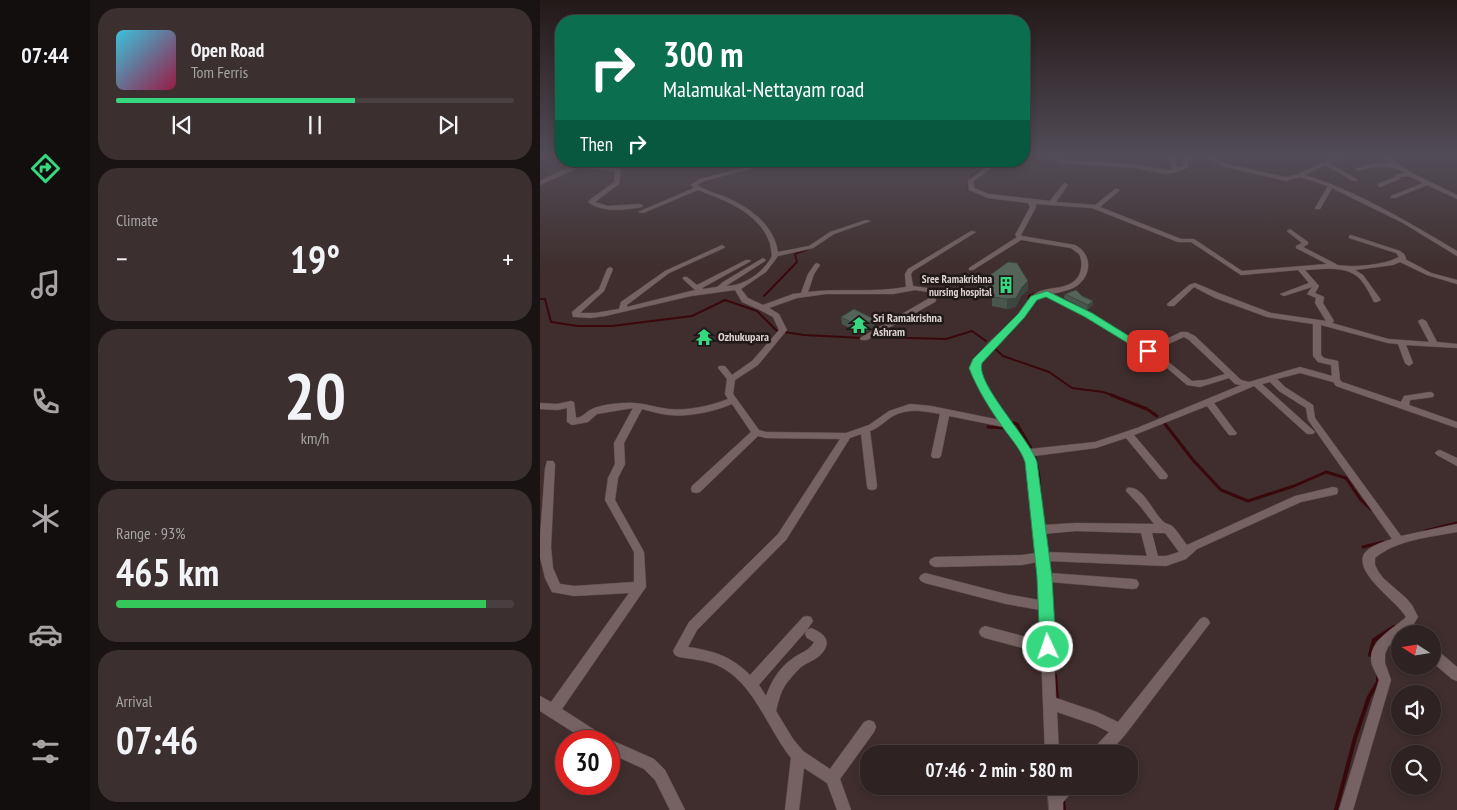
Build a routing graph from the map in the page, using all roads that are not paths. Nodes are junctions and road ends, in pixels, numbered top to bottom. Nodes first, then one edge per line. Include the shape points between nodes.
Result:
1 (603, 193) edge
2 (685, 193) edge
3 (709, 193) edge
4 (980, 193) edge
5 (1059, 193) edge
6 (1114, 193) edge
7 (1327, 193) edge
8 (1345, 193) edge
9 (1403, 193) edge
10 (1393, 197) dead end
11 (1032, 202) junction
12 (1053, 202) junction
13 (1096, 207) junction
14 (1318, 208) dead end
15 (640, 210) joint
16 (868, 221) dead end
17 (973, 232) dead end
18 (1290, 232) dead end
19 (1351, 237) dead end
20 (1020, 238) junction
21 (722, 247) dead end
22 (1457, 254) edge
23 (775, 255) junction
24 (748, 260) dead end
25 (762, 260) dead end
26 (1401, 260) junction
27 (817, 265) dead end
28 (1336, 266) junction
29 (1300, 268) junction
30 (610, 269) dead end
31 (971, 269) dead end
32 (1348, 269) junction
33 (685, 278) dead end
34 (1457, 282) edge
35 (1313, 284) junction
36 (720, 288) junction
37 (737, 288) junction
38 (910, 290) junction
39 (700, 291) junction
40 (1047, 294) junction
41 (1284, 294) dead end
42 (804, 295) junction
43 (1377, 300) dead end
44 (1171, 304) dead end
45 (763, 308) junction
46 (622, 310) junction
47 (1422, 321) dead end
48 (1317, 323) junction
49 (1328, 324) junction
50 (864, 338) dead end
51 (1401, 342) junction
52 (1435, 344) junction
53 (1457, 346) edge
54 (1148, 351) junction
55 (1135, 358) dead end
56 (1409, 363) dead end
57 (722, 368) dead end
58 (1231, 375) junction
59 (1271, 378) junction
60 (731, 379) junction
61 (1336, 380) junction
62 (1252, 384) junction
63 (1430, 395) dead end
64 (734, 400) junction
65 (1208, 401) junction
66 (639, 405) junction
67 (540, 406) edge
68 (1404, 406) junction
69 (945, 412) junction
70 (1007, 425) junction
71 (1457, 425) edge
72 (865, 431) junction
73 (756, 432) junction
74 (1310, 432) dead end
75 (1232, 433) dead end
76 (1128, 434) junction
77 (847, 436) junction
78 (1440, 453) dead end
79 (1028, 454) junction
80 (936, 456) dead end
81 (1457, 462) edge
82 (550, 464) dead end
83 (1163, 476) dead end
84 (872, 486) dead end
85 (696, 489) dead end
86 (1131, 490) dead end
87 (1333, 491) dead end
88 (1145, 528) junction
89 (1457, 528) edge
90 (1168, 529) junction
91 (1038, 530) junction
92 (1398, 539) junction
93 (542, 540) edge
94 (1186, 552) junction
95 (1042, 556) junction
96 (1154, 561) junction
97 (935, 562) dead end
98 (1044, 577) junction
99 (925, 578) dead end
100 (1133, 584) dead end
101 (640, 587) junction
102 (1046, 606) junction
103 (1204, 623) dead end
104 (1410, 625) edge
105 (809, 627) joint
106 (985, 632) dead end
107 (1391, 638) edge
108 (1048, 649) junction
109 (1441, 661) edge
110 (1457, 675) edge
111 (751, 684) junction
112 (540, 703) edge
113 (1051, 704) junction
114 (553, 711) junction
115 (768, 712) junction
116 (868, 726) dead end
117 (582, 730) edge
118 (1120, 730) junction
119 (1052, 745) edge
120 (1106, 745) edge
121 (620, 751) edge
122 (798, 756) junction
123 (832, 778) junction
124 (678, 810) edge
125 (792, 810) edge
126 (844, 810) edge
127 (1346, 810) edge

1 - 15 street via 591,202 606,207
2 - 15 street
3 - 23 street via 738,205 757,218 772,243
4 - 11 street
5 - 12 street
6 - 13 street
7 - 14 street
8 - 22 street via 1426,233
9 - 10 street
11 - 12 street
11 - 20 street via 1033,207 1018,235
12 - 13 street
13 - 29 street via 1180,241 1192,240 1239,272
16 - 23 street via 832,233 811,247
17 - 38 street via 910,270
18 - 28 street via 1306,243 1299,248
19 - 26 street via 1398,252 1403,256
20 - 31 street
20 - 40 street via 1073,246 1085,256 1080,279 1073,285
21 - 46 street via 667,272 624,304
23 - 37 street via 769,266
24 - 39 street via 699,287
25 - 36 street
26 - 32 street
26 - 34 street via 1428,274
27 - 42 street
28 - 29 street
28 - 32 street
29 - 35 street
30 - 46 street via 602,290 575,314
32 - 43 street via 1361,276
33 - 39 street
35 - 41 street
35 - 49 street via 1316,286 1311,294 1320,297 1319,303 1330,321
36 - 37 street
36 - 39 street
37 - 45 street via 745,300
38 - 42 street
38 - 50 street via 931,290 932,300
39 - 46 street
40 - 54 street
40 - 70 street via 1034,298 1021,316 981,355 974,368
42 - 45 street
44 - 48 street via 1194,284 1253,310
45 - 60 street via 776,316 781,332 755,364
47 - 52 street
48 - 49 street
48 - 61 street via 1316,356 1336,364
49 - 51 street
51 - 52 street
51 - 56 street
52 - 53 street
54 - 55 street
54 - 58 street via 1188,382 1199,384
54 - 58 street via 1186,334
57 - 60 street
58 - 62 street via 1238,382
59 - 61 street via 1300,370
59 - 62 street
59 - 92 street via 1310,407 1311,418
60 - 64 street via 729,394
61 - 68 street via 1338,384 1356,391
62 - 65 street
62 - 74 street
63 - 68 street via 1407,398
64 - 66 street via 693,411 669,412
64 - 73 street
65 - 75 street
65 - 76 street
66 - 67 street via 594,411 585,420 572,422 571,404
66 - 101 street via 619,443 620,464 613,478 610,500 639,552
68 - 71 street
69 - 70 street
69 - 72 street via 910,407 892,413
69 - 80 street
70 - 79 street
72 - 77 street
72 - 84 street
73 - 77 street via 766,435
73 - 85 street
76 - 79 street via 1096,445
76 - 83 street
77 - 111 street via 782,537 693,626 679,651 723,661
78 - 81 street
79 - 91 street
82 - 93 street
86 - 90 street via 1160,525
87 - 94 street via 1299,499
88 - 90 street
88 - 91 street
88 - 96 street
89 - 92 street
90 - 94 street
91 - 95 street
92 - 104 street via 1373,551 1368,560 1381,583 1406,606 1411,614
93 - 101 street via 549,576 556,588 574,591
94 - 96 street via 1166,561
95 - 96 street
95 - 97 street via 1022,560
95 - 98 street
98 - 100 street
98 - 102 street
99 - 102 street
101 - 114 street
102 - 108 street
103 - 118 street
105 - 111 street
105 - 115 street via 820,643 779,683
106 - 108 street
107 - 127 street via 1381,648 1378,662 1384,680
108 - 113 street
109 - 110 street
111 - 115 street
112 - 114 street
113 - 118 street
113 - 119 street
114 - 117 street
115 - 122 street
116 - 123 street
118 - 120 street
121 - 124 street via 649,764 660,775
122 - 123 street
122 - 125 street
123 - 126 street

